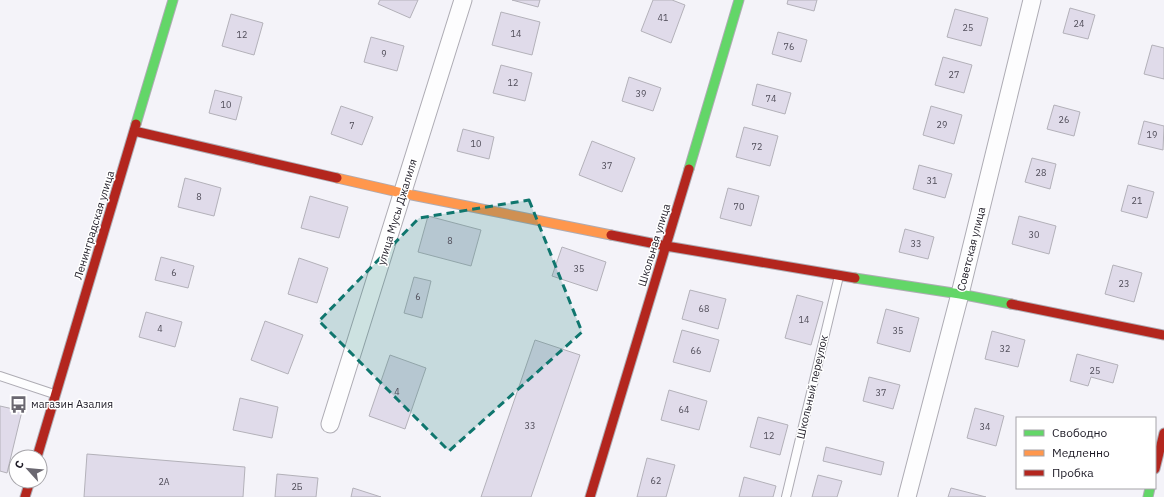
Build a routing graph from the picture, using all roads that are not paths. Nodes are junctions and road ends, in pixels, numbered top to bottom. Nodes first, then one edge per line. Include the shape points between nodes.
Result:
1 (173, 0) edge
2 (463, 0) edge
3 (739, 0) edge
4 (1032, 0) edge
5 (134, 131) junction
6 (402, 193) junction
7 (666, 246) junction
8 (839, 276) junction
9 (960, 294) junction
10 (1164, 335) edge
11 (0, 376) edge
12 (56, 394) junction
13 (330, 424) dead end
14 (1164, 433) edge
15 (39, 449) edge
16 (1156, 465) edge
17 (590, 497) edge
18 (786, 497) edge
19 (908, 497) edge

1 - 5 street, Ленинградская улица
2 - 6 street, улица Мусы Джалиля
3 - 7 street, Школьная улица
4 - 9 street, Советская улица
5 - 6 street
5 - 12 street, Ленинградская улица
6 - 7 street
6 - 13 street, улица Мусы Джалиля
7 - 8 street
7 - 17 street, Школьная улица
8 - 9 street
8 - 18 lane, Школьный переулок
9 - 10 street
9 - 19 street, Советская улица
11 - 12 lane
12 - 15 street, Ленинградская улица
14 - 16 street

